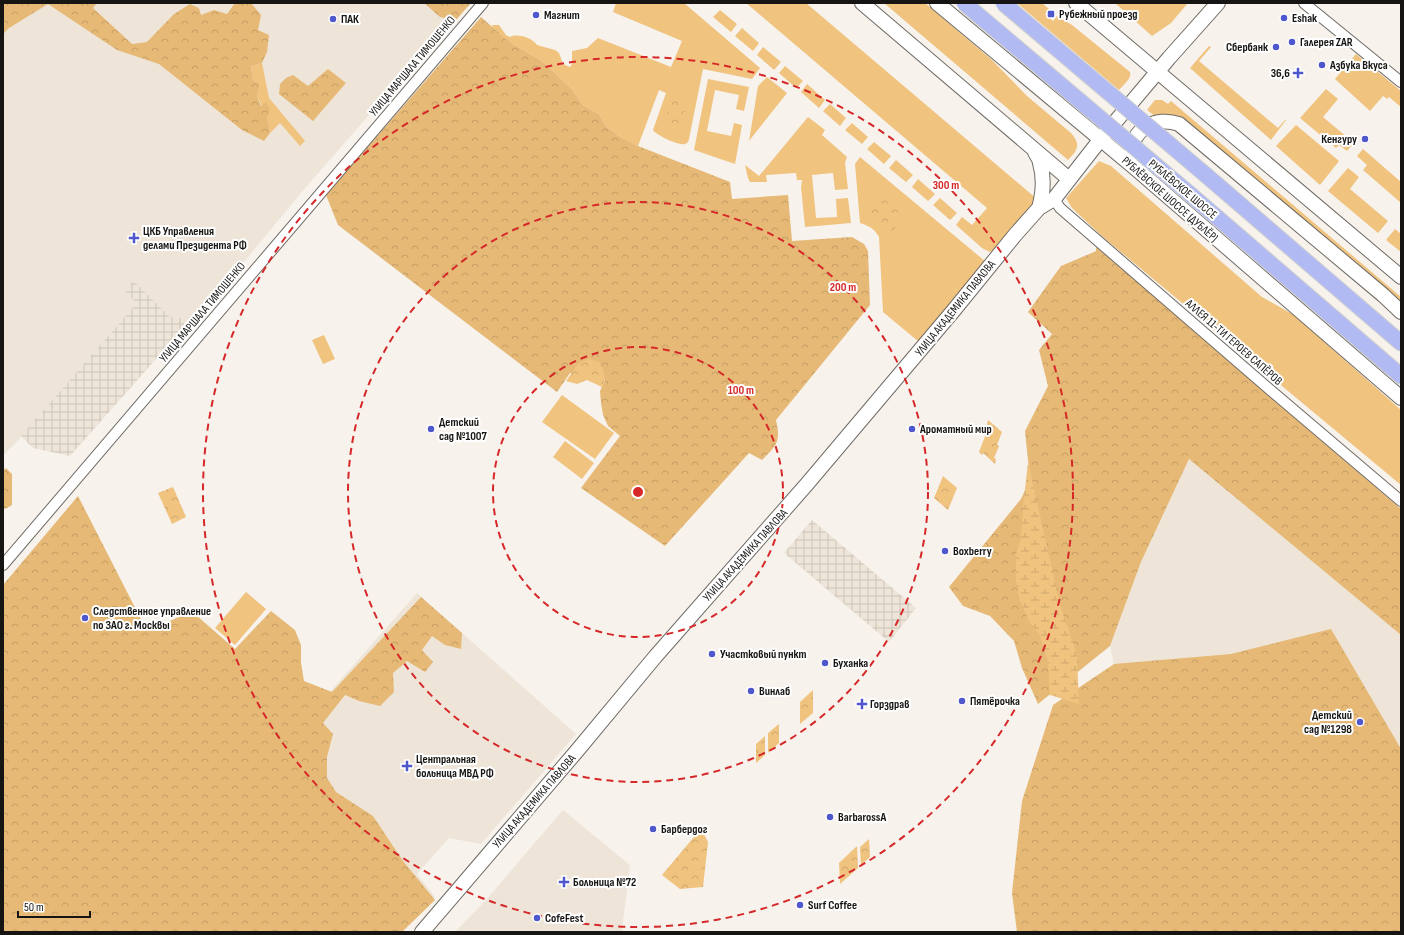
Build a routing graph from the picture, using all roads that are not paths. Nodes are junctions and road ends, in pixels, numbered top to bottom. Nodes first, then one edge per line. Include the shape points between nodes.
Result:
1 (483, 3) edge
2 (862, 3) edge
3 (937, 3) edge
4 (964, 3) edge
5 (1003, 3) edge
6 (1076, 3) edge
7 (1218, 3) edge
8 (1304, 3) edge
9 (1158, 72) junction
10 (1401, 82) edge
11 (1100, 140) junction
12 (1033, 149) junction
13 (1134, 168) junction
14 (1069, 179) junction
15 (1054, 199) junction
16 (1039, 208) junction
17 (1401, 277) edge
18 (1401, 312) edge
19 (1401, 343) edge
20 (1401, 376) edge
21 (1401, 398) edge
22 (1401, 501) edge
23 (3, 565) edge
24 (422, 932) edge

1 - 23 street, УЛИЦА МАРШАЛА ТИМОШЕНКО
2 - 12 street
3 - 11 street, РУБЛЁВСКОЕ ШОССЕ (ДУБЛЁР)
4 - 20 main road, РУБЛЁВСКОЕ ШОССЕ, bridge
5 - 19 main road, РУБЛЁВСКОЕ ШОССЕ, bridge
6 - 9 street
7 - 9 street
8 - 10 street
9 - 11 street, УЛИЦА АКАДЕМИКА ПАВЛОВА
9 - 17 street
11 - 13 street, РУБЛЁВСКОЕ ШОССЕ (ДУБЛЁР)
11 - 14 street, УЛИЦА АКАДЕМИКА ПАВЛОВА
12 - 14 street
12 - 16 street via 1040,162 1042,198
13 - 18 street via 1132,147 1139,132 1154,123 1166,121 1179,124
13 - 21 street, РУБЛЁВСКОЕ ШОССЕ (ДУБЛЁР)
14 - 15 street, УЛИЦА АКАДЕМИКА ПАВЛОВА
15 - 16 street, УЛИЦА АКАДЕМИКА ПАВЛОВА
15 - 22 street, АЛЛЕЯ 11-ТИ ГЕРОЕВ САПЁРОВ via 1060,208
16 - 24 street, УЛИЦА АКАДЕМИКА ПАВЛОВА via 807,484 655,657

